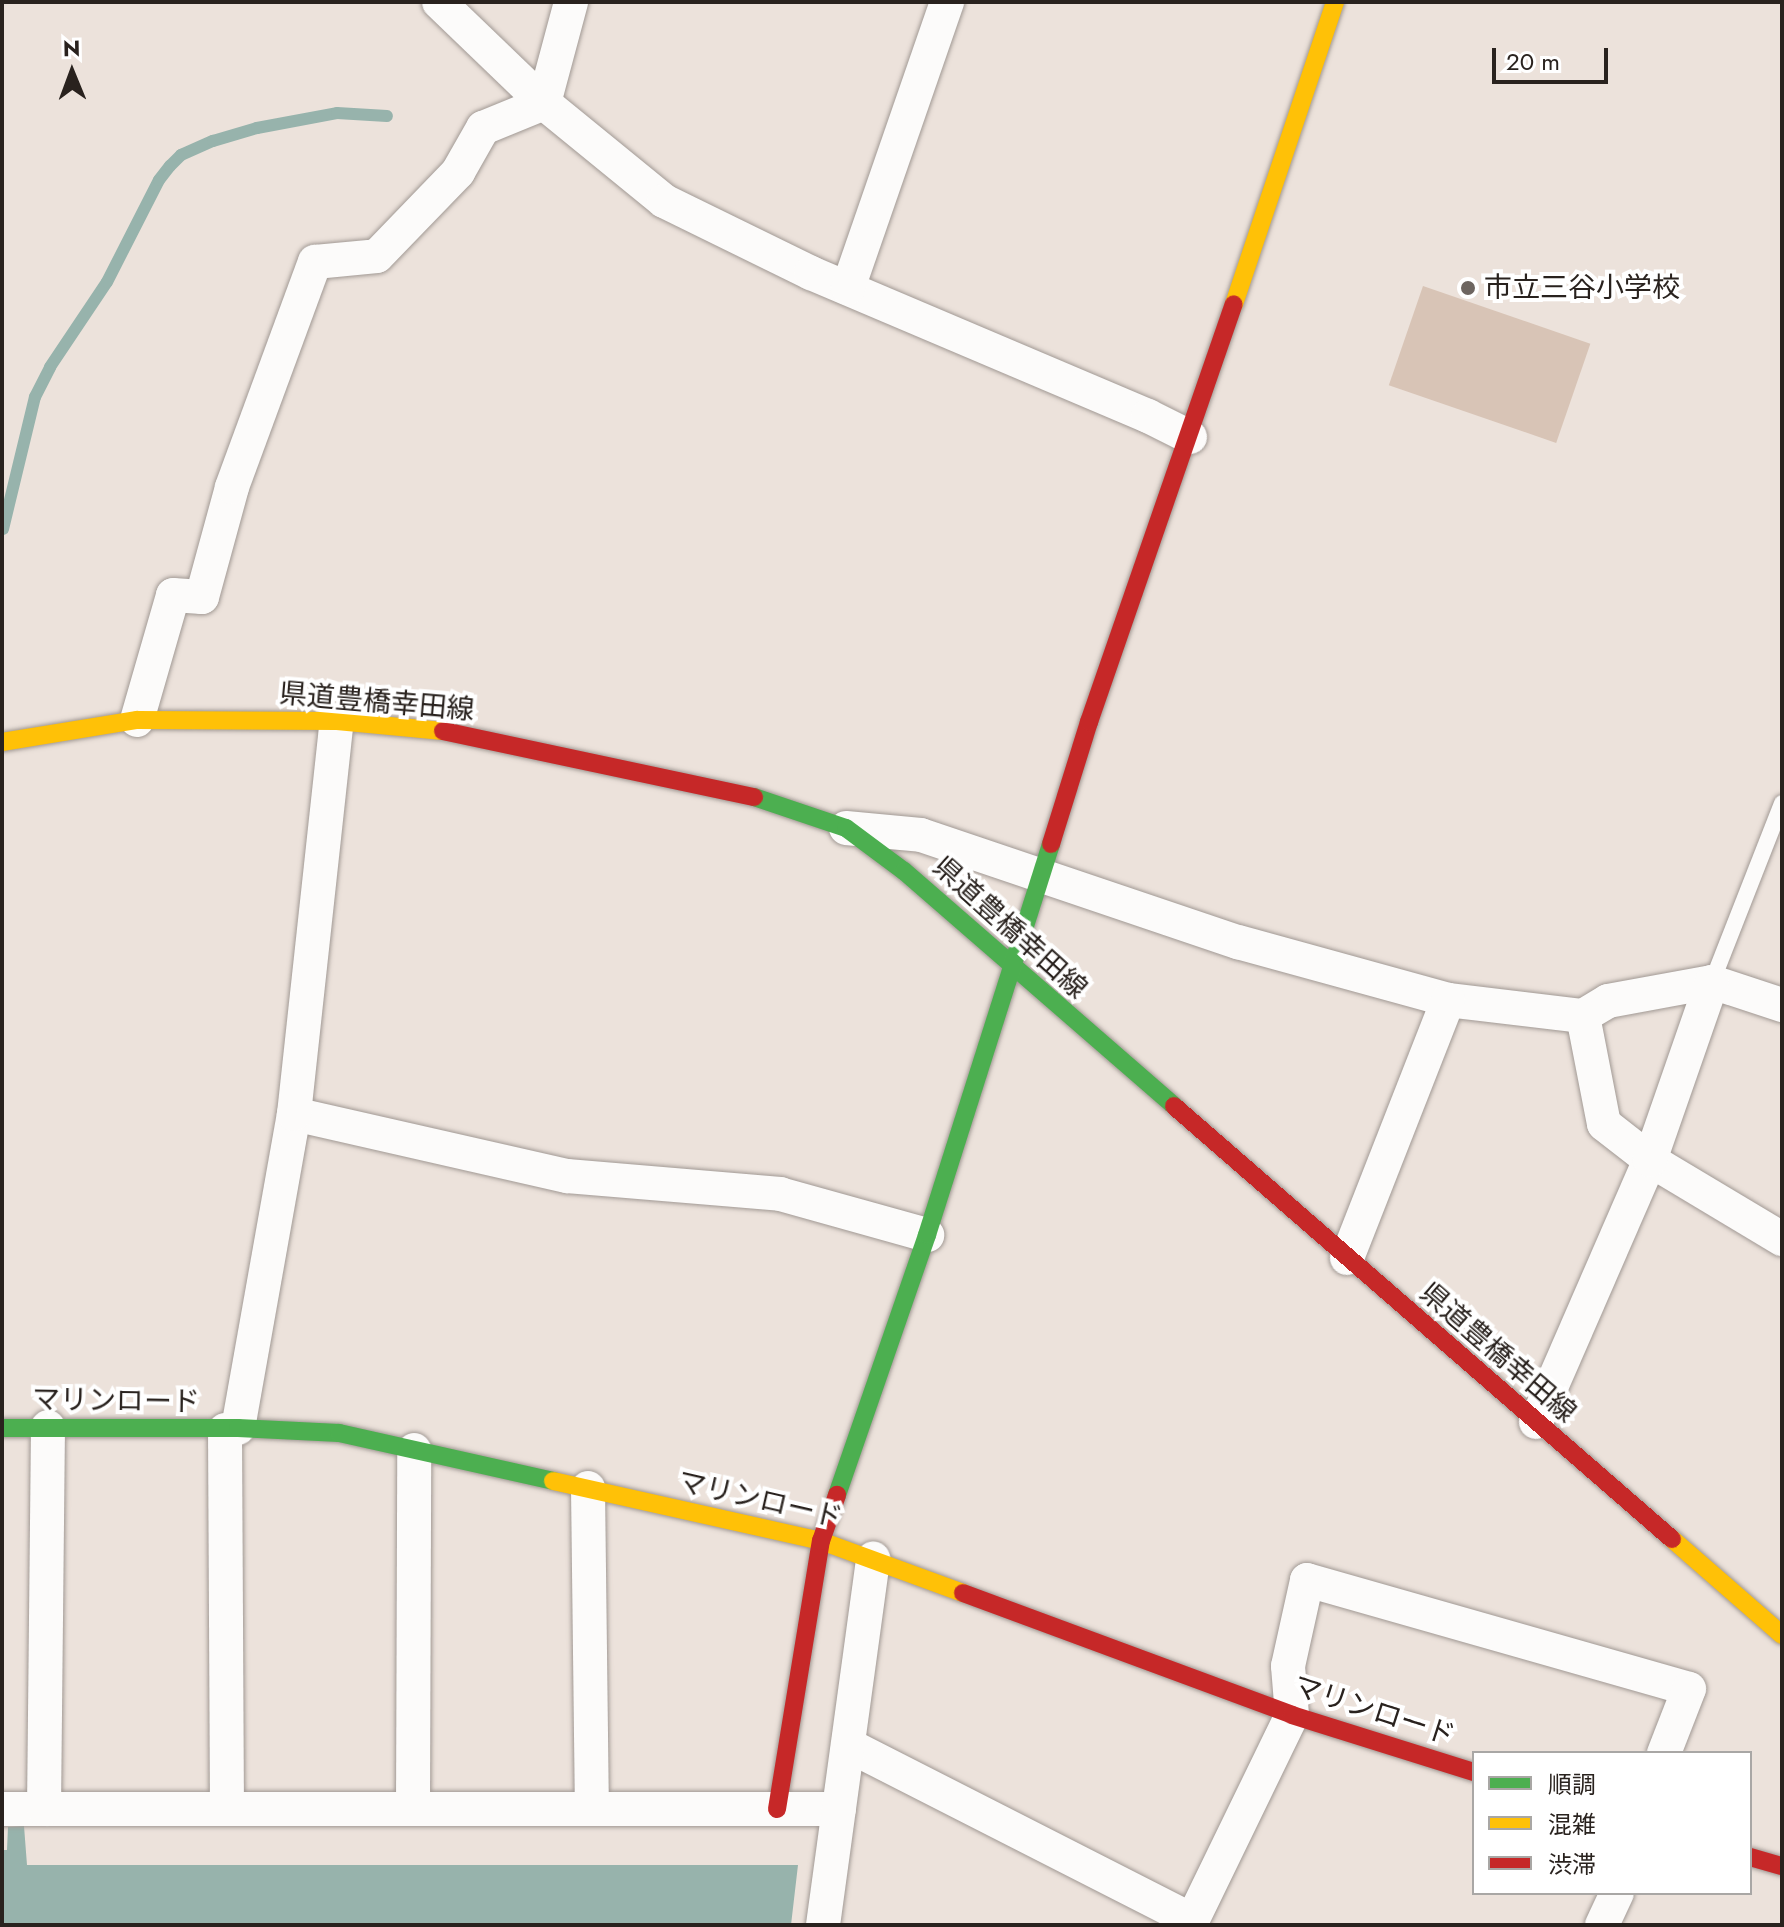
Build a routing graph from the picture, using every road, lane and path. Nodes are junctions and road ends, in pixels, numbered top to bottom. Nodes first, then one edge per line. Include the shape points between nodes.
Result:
1 (439, 2) edge
2 (571, 2) edge
3 (947, 2) edge
4 (1335, 2) edge
5 (544, 103) junction
6 (848, 288) junction
7 (1190, 437) junction
8 (137, 720) junction
9 (337, 721) junction
10 (2, 742) edge
11 (1782, 803) edge
12 (846, 828) junction
13 (1042, 875) junction
14 (1011, 968) junction
15 (1712, 982) junction
16 (1448, 1000) junction
17 (1782, 1005) edge
18 (1583, 1016) junction
19 (294, 1114) junction
20 (1650, 1160) junction
21 (927, 1235) junction
22 (1782, 1239) edge
23 (1347, 1258) junction
24 (1536, 1422) junction
25 (48, 1427) junction
26 (2, 1428) edge
27 (232, 1429) junction
28 (414, 1450) junction
29 (588, 1488) junction
30 (821, 1541) junction
31 (873, 1558) junction
32 (1782, 1635) edge
33 (1292, 1715) junction
34 (848, 1745) junction
35 (1665, 1751) edge
36 (1472, 1771) edge
37 (227, 1808) junction
38 (413, 1808) junction
39 (592, 1808) junction
40 (2, 1809) edge
41 (44, 1809) junction
42 (777, 1809) junction
43 (839, 1809) junction
44 (1752, 1858) edge
45 (1782, 1866) edge
46 (1616, 1895) edge
47 (1191, 1922) edge
48 (823, 1925) edge
49 (1602, 1925) edge

1 - 5 street
2 - 5 street
3 - 6 street
4 - 7 street
5 - 6 street via 664,201
5 - 8 street via 483,128 458,172 377,256 315,262 232,487 202,597 173,595
6 - 7 street
7 - 13 street via 1089,722
8 - 9 street, 県道豊橋幸田線
8 - 10 street, 県道豊橋幸田線
9 - 12 street, 県道豊橋幸田線 via 438,730 563,753 733,790
9 - 19 street
11 - 15 lane
12 - 13 street via 921,835
12 - 14 street, 県道豊橋幸田線 via 904,871
13 - 14 street
13 - 16 street via 1238,942
14 - 21 street
14 - 23 street, 県道豊橋幸田線
15 - 17 street
15 - 18 street via 1608,1001
15 - 20 street
16 - 18 street
16 - 23 street
18 - 20 street via 1604,1124
19 - 21 street via 567,1176 780,1194
19 - 27 street
20 - 22 street
20 - 24 street
21 - 30 street
23 - 24 street, 県道豊橋幸田線
24 - 32 street, 県道豊橋幸田線
25 - 26 street, マリンロード
25 - 27 street, マリンロード
25 - 41 street
27 - 28 street, マリンロード via 339,1433
27 - 37 street
28 - 29 street, マリンロード
28 - 38 street
29 - 30 street, マリンロード
29 - 39 street
30 - 31 street, マリンロード
30 - 42 street
31 - 33 street, マリンロード
31 - 34 street
33 - 35 street via 1288,1666 1307,1580 1689,1689
33 - 36 street, マリンロード
33 - 47 street
34 - 43 street
34 - 47 street
37 - 38 street
37 - 41 street
38 - 39 street
39 - 42 street
40 - 41 street
42 - 43 street
43 - 48 street
44 - 45 street
46 - 49 street

